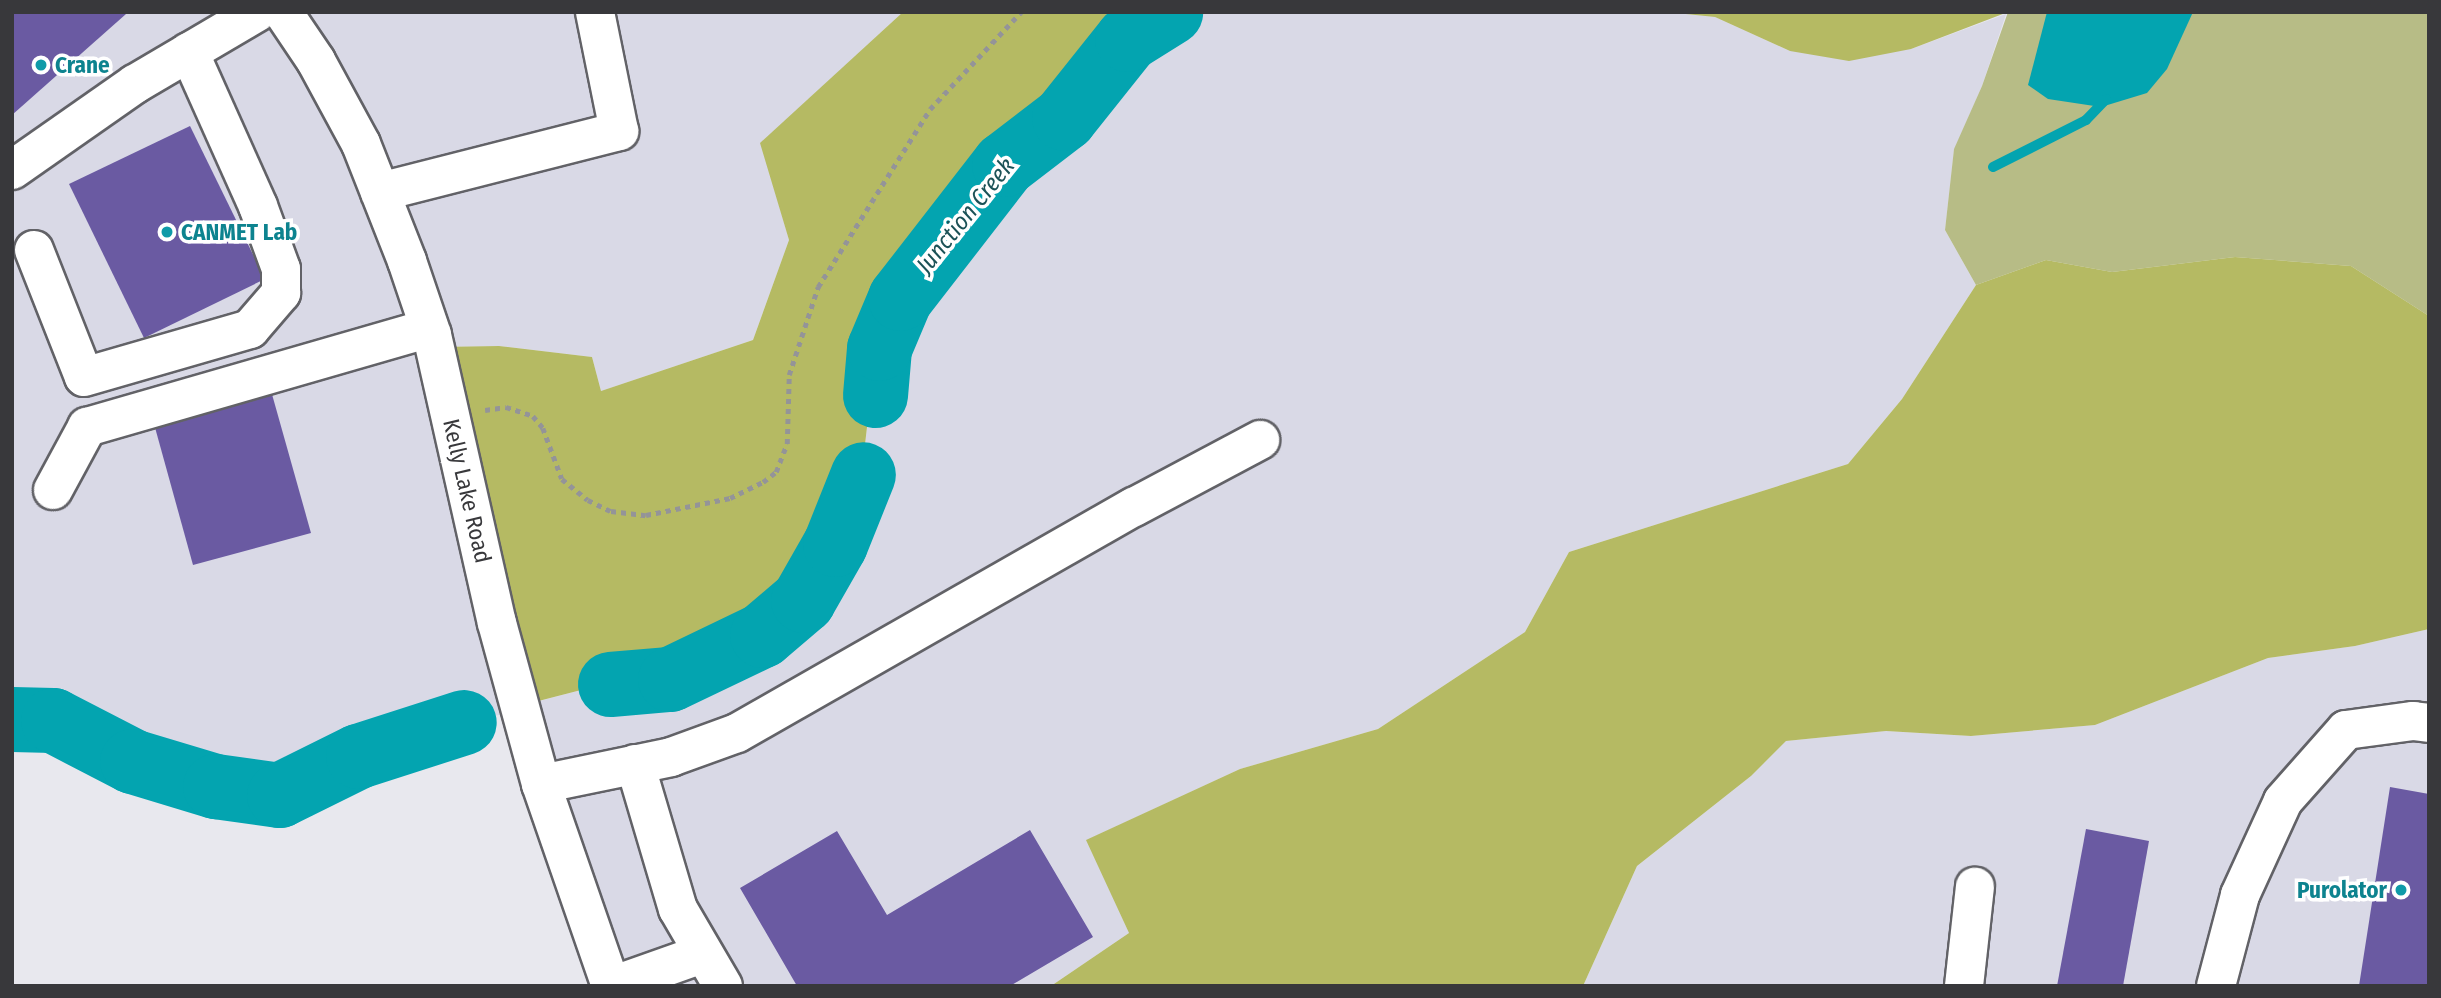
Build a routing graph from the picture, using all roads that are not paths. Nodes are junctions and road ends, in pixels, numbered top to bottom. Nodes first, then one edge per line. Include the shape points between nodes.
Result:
1 (257, 12) edge
2 (283, 12) edge
3 (595, 12) edge
4 (190, 52) junction
5 (12, 170) edge
6 (380, 192) junction
7 (34, 250) dead end
8 (429, 328) junction
9 (1260, 440) dead end
10 (53, 491) dead end
11 (2429, 723) edge
12 (635, 764) junction
13 (541, 784) junction
14 (1975, 887) dead end
15 (702, 954) junction
16 (612, 986) edge
17 (723, 986) edge
18 (1964, 986) edge
19 (2216, 986) edge

1 - 4 street
2 - 6 street, Kelly Lake Road via 361,144
3 - 6 street via 619,131
4 - 5 street
4 - 7 street via 258,206 281,269 281,293 250,329 84,377
6 - 8 street, Kelly Lake Road
8 - 10 street via 86,427
8 - 13 street, Kelly Lake Road
9 - 12 street via 737,733 671,757
11 - 19 street via 2346,730 2283,801 2240,894
12 - 13 street
12 - 15 street via 678,909
13 - 16 street, Kelly Lake Road
14 - 18 street
15 - 16 street
15 - 17 street

